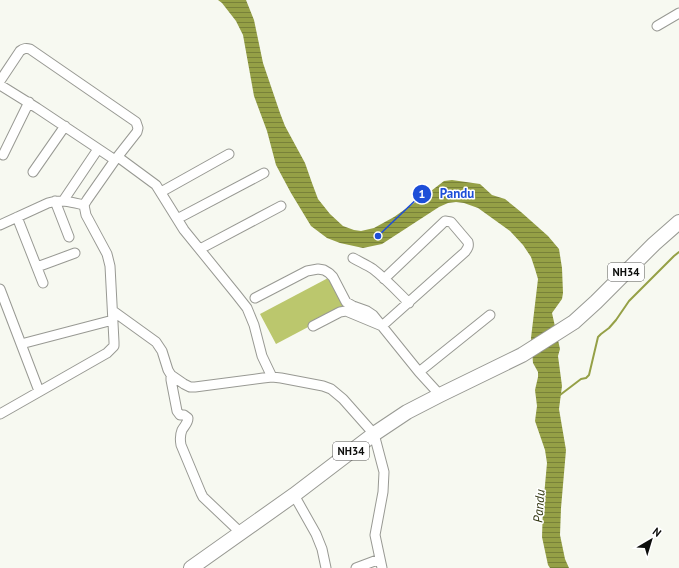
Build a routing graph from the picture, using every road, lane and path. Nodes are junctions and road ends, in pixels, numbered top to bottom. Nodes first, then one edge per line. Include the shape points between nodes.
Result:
1 (679, 13) edge
2 (657, 26) dead end
3 (0, 80) edge
4 (0, 85) edge
5 (30, 102) junction
6 (65, 126) junction
7 (98, 149) junction
8 (229, 154) dead end
9 (2, 155) dead end
10 (117, 159) junction
11 (33, 172) dead end
12 (264, 173) dead end
13 (161, 192) junction
14 (59, 201) junction
15 (84, 205) junction
16 (281, 206) dead end
17 (17, 218) junction
18 (177, 219) junction
19 (679, 222) edge
20 (0, 225) edge
21 (69, 237) dead end
22 (200, 249) junction
23 (75, 253) dead end
24 (353, 258) dead end
25 (37, 267) junction
26 (384, 278) junction
27 (43, 283) dead end
28 (0, 289) edge
29 (254, 298) dead end
30 (409, 302) junction
31 (490, 315) dead end
32 (113, 316) junction
33 (313, 326) dead end
34 (382, 326) junction
35 (21, 344) junction
36 (419, 372) junction
37 (171, 375) junction
38 (272, 377) junction
39 (39, 391) junction
40 (440, 395) junction
41 (0, 414) edge
42 (374, 434) junction
43 (294, 495) junction
44 (241, 532) junction
45 (381, 564) edge
46 (191, 568) edge
47 (326, 568) edge
48 (356, 568) edge

1 - 2 street
3 - 10 street via 20,51 26,48 30,50 136,122 137,132
4 - 5 street
5 - 6 street
5 - 9 street
6 - 7 street
6 - 11 street
7 - 10 street
7 - 14 street
8 - 13 street
10 - 13 street via 151,181
10 - 15 street
12 - 18 street
13 - 18 street
14 - 15 street
14 - 17 street
14 - 21 street
15 - 32 street via 86,215 109,260
16 - 22 street
17 - 20 street
17 - 25 street
18 - 22 street
19 - 40 highway, NH34 via 574,322 522,355
22 - 38 street via 246,308
23 - 25 street
24 - 26 street
25 - 27 street
26 - 30 street
26 - 30 street via 445,221 452,222 468,242 468,248
28 - 35 street
29 - 34 street via 318,268 330,273 346,302 370,312
30 - 34 street
31 - 36 street
32 - 35 street
32 - 37 street via 156,342
32 - 39 street via 112,349
33 - 34 street via 346,311
34 - 36 street
35 - 39 street
36 - 40 street
37 - 38 street via 190,387
37 - 44 street via 176,411 188,418 188,423 181,433 181,445 201,493
38 - 42 street via 331,389
39 - 41 street
40 - 42 highway, NH34 via 407,412
42 - 43 highway, NH34
42 - 45 street via 384,472 375,535
43 - 44 highway, NH34
43 - 47 street via 316,534
44 - 46 highway, NH34
45 - 48 street

